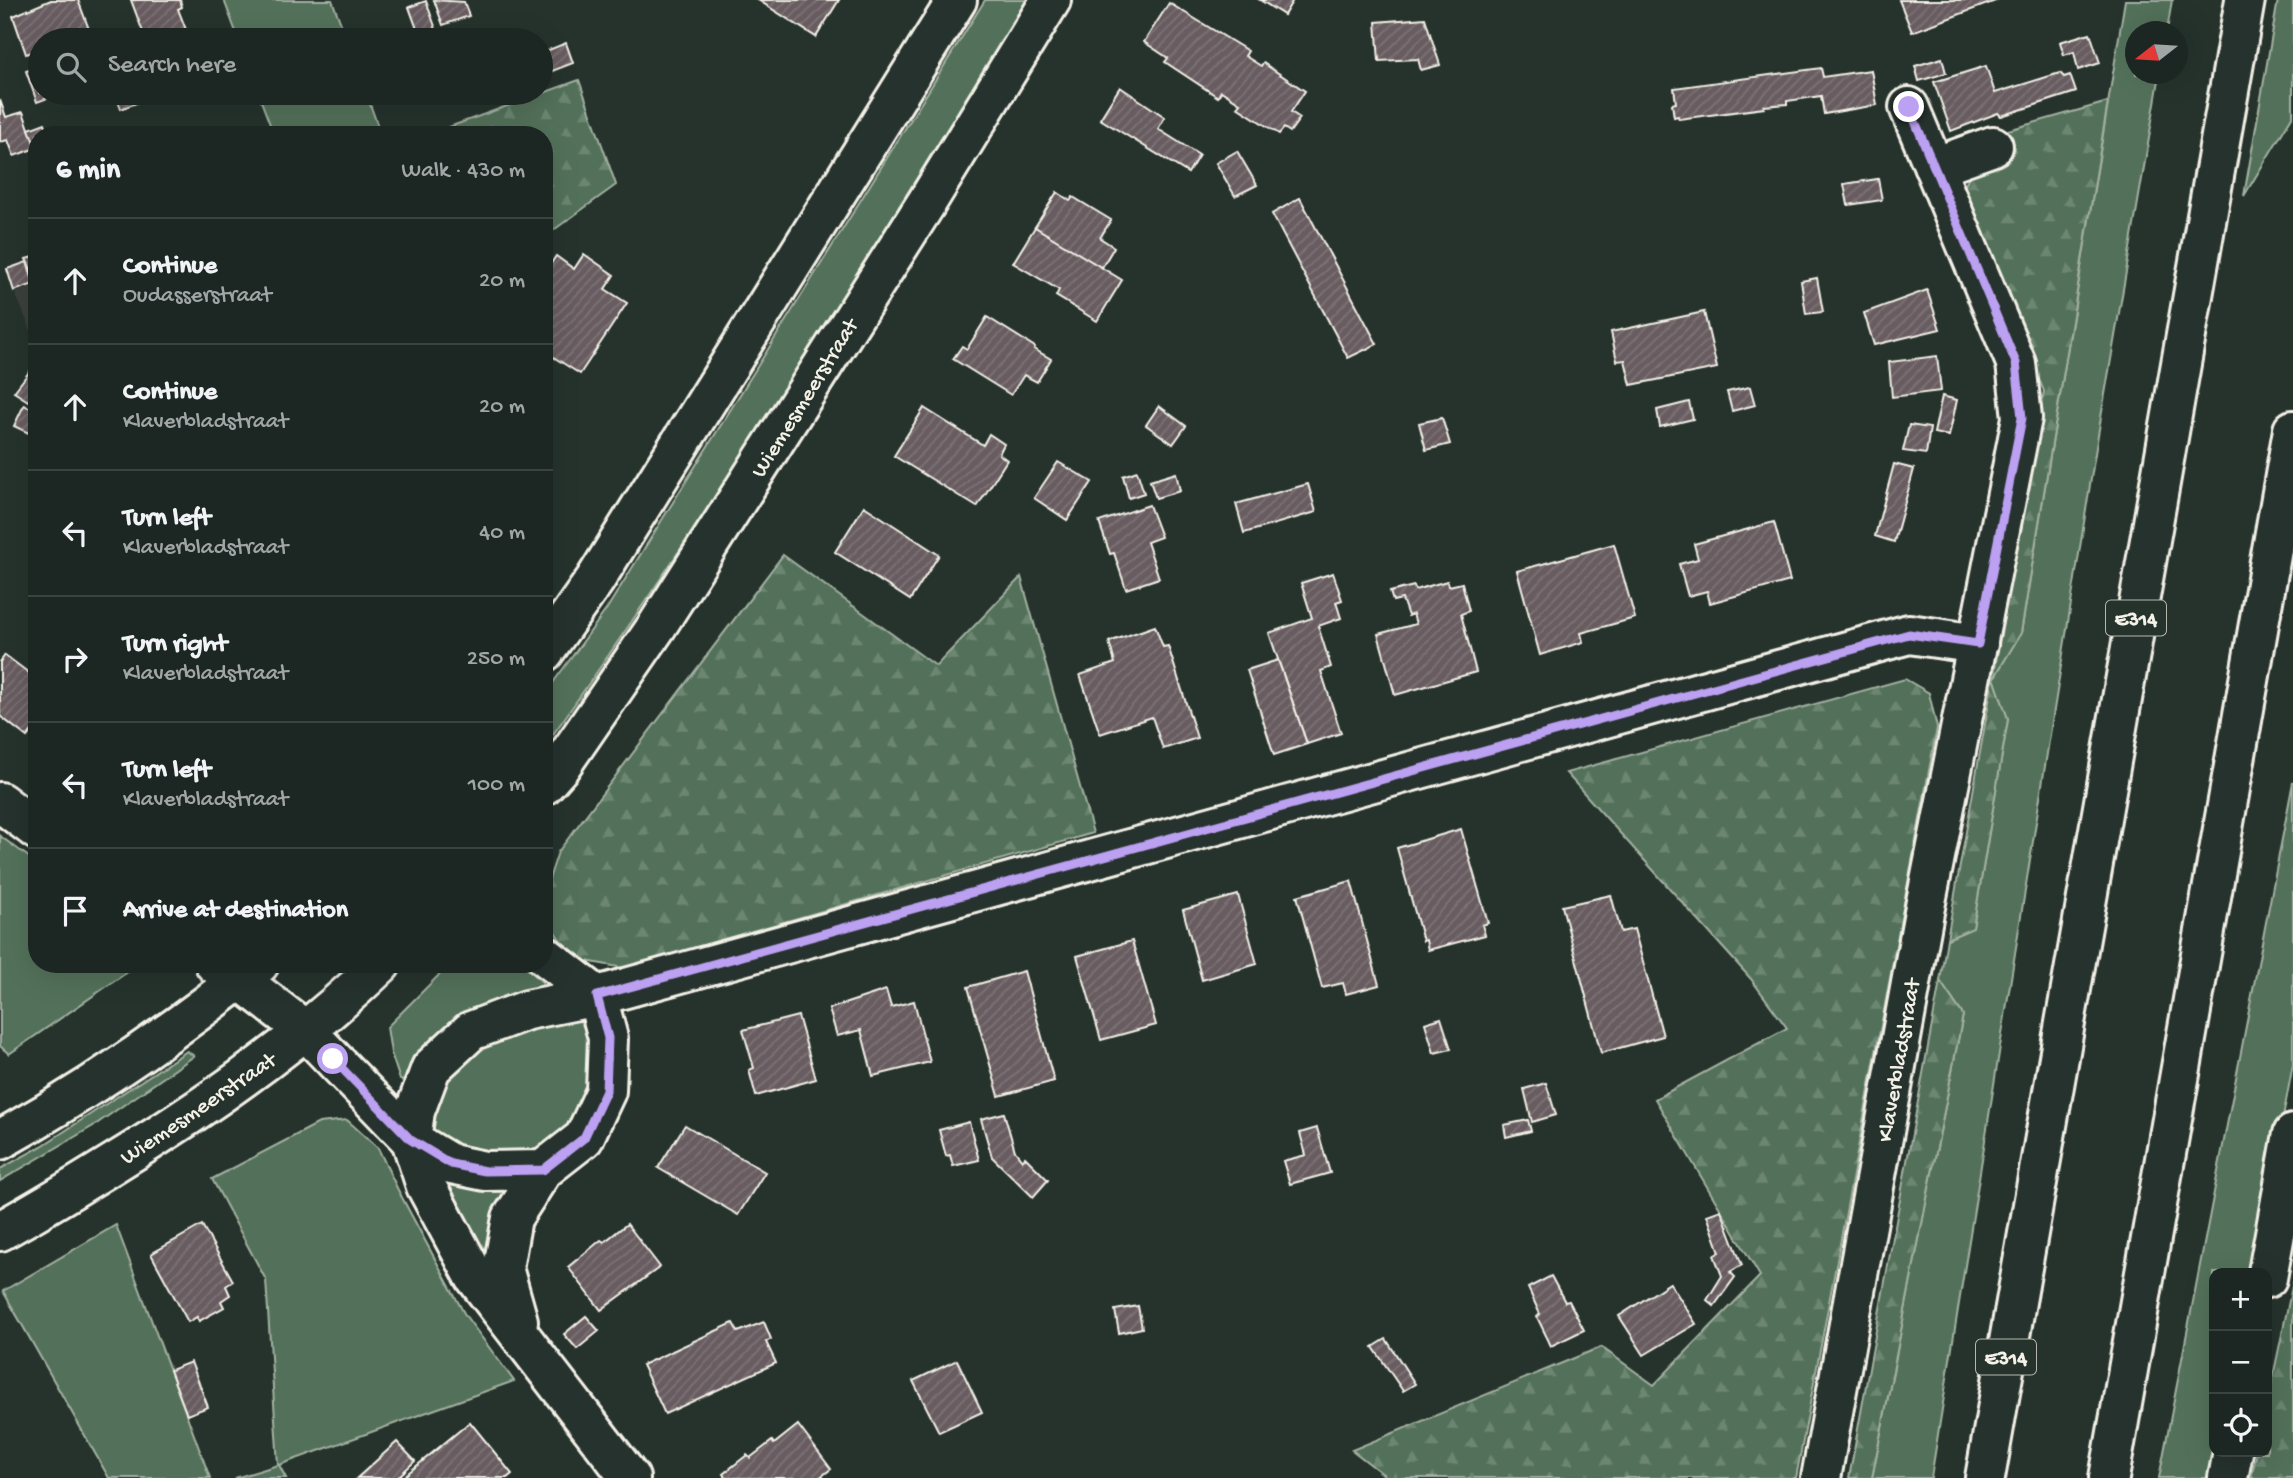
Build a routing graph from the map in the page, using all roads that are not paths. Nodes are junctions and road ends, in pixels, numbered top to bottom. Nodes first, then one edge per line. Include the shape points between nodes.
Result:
1 (957, 0) edge
2 (1051, 0) edge
3 (2245, 0) edge
4 (1909, 107) dead end
5 (1993, 146) dead end
6 (1934, 167) junction
7 (2293, 430) edge
8 (553, 639) edge
9 (1978, 644) junction
10 (553, 775) edge
11 (0, 802) edge
12 (28, 823) edge
13 (553, 962) edge
14 (233, 973) edge
15 (242, 973) edge
16 (371, 973) edge
17 (597, 996) junction
18 (306, 1031) junction
19 (2293, 1135) edge
20 (0, 1140) edge
21 (411, 1140) junction
22 (543, 1170) junction
23 (0, 1231) edge
24 (2269, 1268) edge
25 (523, 1340) junction
26 (2232, 1457) edge
27 (630, 1478) edge
28 (1821, 1478) edge
29 (1985, 1478) edge
30 (2109, 1478) edge
31 (2228, 1478) edge

1 - 8 main road via 595,580
2 - 10 main road, Wiemesmeerstraat via 657,626
3 - 29 main road, E314
4 - 6 main road, Klaverbladstraat
5 - 6 main road
6 - 9 main road, Klaverbladstraat via 2016,363 2022,418
7 - 30 main road
9 - 17 main road via 1909,634
9 - 28 main road, Klaverbladstraat
11 - 12 main road
13 - 17 main road
14 - 20 main road via 145,1049
15 - 18 main road
16 - 18 main road, Wiemesmeerstraat
17 - 21 main road via 527,1010 471,1031 431,1068 415,1111
17 - 22 main road via 608,1038 606,1091 584,1138
18 - 21 main road
18 - 23 main road, Wiemesmeerstraat via 180,1123
19 - 24 main road
21 - 22 main road via 451,1164 485,1171
21 - 25 main road via 426,1186 475,1277
22 - 25 main road via 512,1218 503,1268
25 - 27 main road
26 - 31 main road

